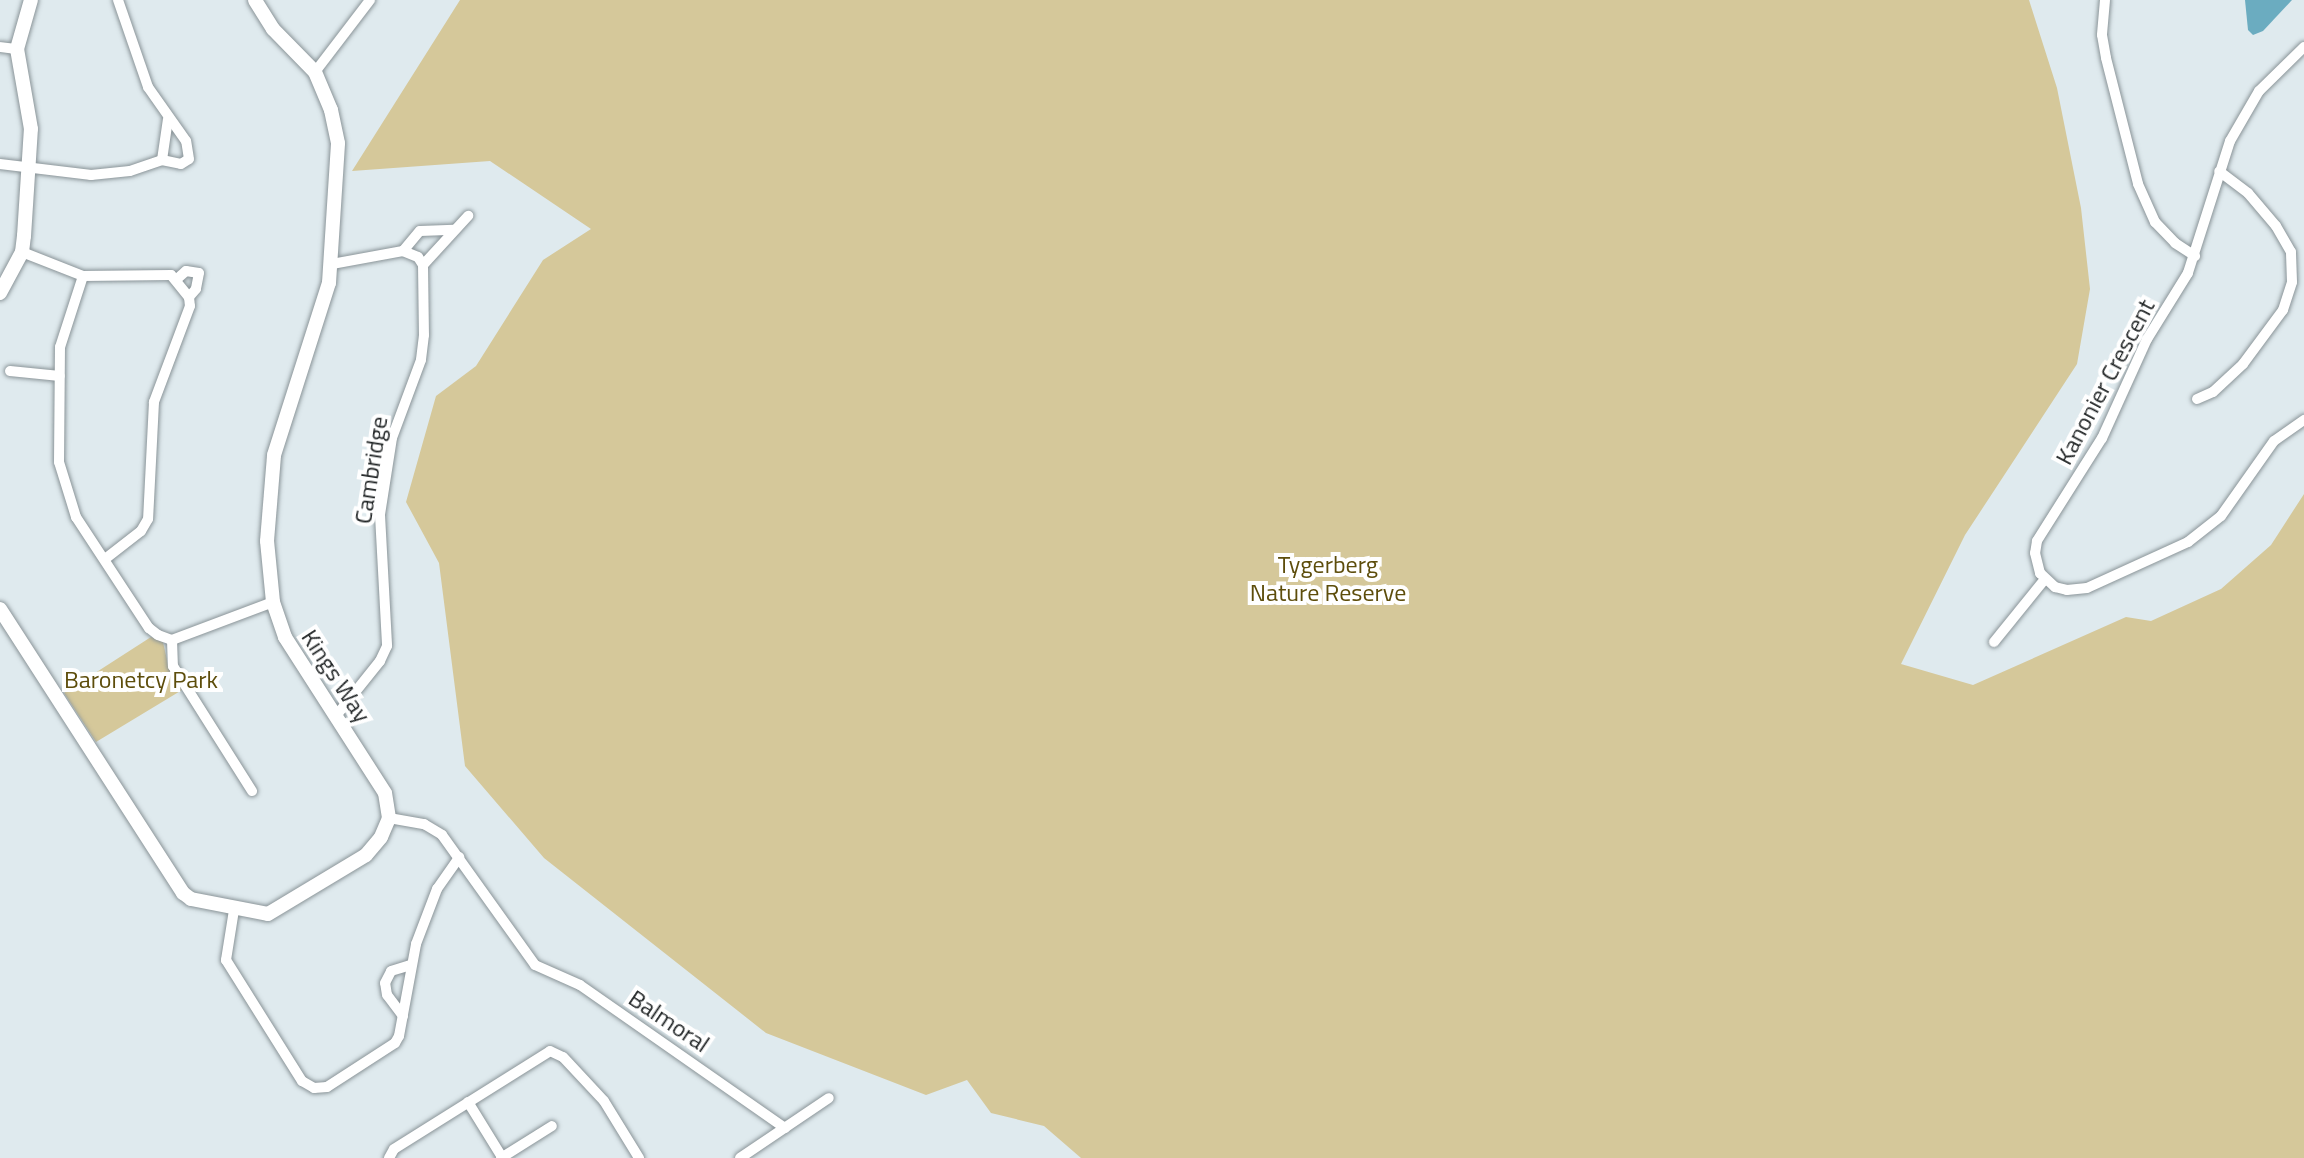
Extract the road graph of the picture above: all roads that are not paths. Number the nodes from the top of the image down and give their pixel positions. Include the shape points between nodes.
1 (31, 0) edge
2 (118, 0) edge
3 (255, 0) edge
4 (370, 0) edge
5 (2105, 0) edge
6 (0, 47) edge
7 (2304, 47) edge
8 (17, 49) junction
9 (315, 72) junction
10 (168, 118) junction
11 (162, 160) junction
12 (0, 164) edge
13 (30, 169) junction
14 (2219, 171) junction
15 (468, 216) dead end
16 (454, 230) junction
17 (403, 251) junction
18 (22, 252) junction
19 (2195, 256) junction
20 (332, 264) junction
21 (423, 265) junction
22 (83, 276) junction
23 (177, 279) junction
24 (0, 293) edge
25 (189, 297) junction
26 (10, 371) dead end
27 (60, 376) junction
28 (2197, 399) dead end
29 (2304, 420) edge
30 (105, 559) junction
31 (2045, 579) junction
32 (273, 602) junction
33 (0, 609) edge
34 (172, 640) junction
35 (1994, 642) dead end
36 (336, 716) junction
37 (252, 791) dead end
38 (389, 818) junction
39 (459, 857) junction
40 (234, 910) junction
41 (411, 965) junction
42 (403, 1016) junction
43 (829, 1098) dead end
44 (468, 1102) junction
45 (552, 1126) dead end
46 (785, 1128) junction
47 (389, 1158) edge
48 (501, 1158) edge
49 (639, 1158) edge
50 (740, 1158) edge

1 - 8 street
2 - 10 street via 148,87
3 - 9 street, Kings Way via 273,29
4 - 9 street
5 - 19 street via 2106,58 2138,184 2155,222
6 - 8 street
7 - 14 street, Kanonier Crescent via 2259,91
8 - 13 street via 31,129
9 - 20 street, Kings Way via 338,143
10 - 11 street
10 - 11 street via 191,154 181,164
11 - 13 street via 109,174
12 - 13 street
13 - 18 street
14 - 19 street, Kanonier Crescent
14 - 28 street via 2248,193 2276,226 2291,252 2292,282 2283,310 2243,364 2213,392
15 - 16 street
16 - 17 street via 420,231
16 - 21 street
17 - 20 street
17 - 21 street
18 - 22 street
18 - 24 street
19 - 31 street, Kanonier Crescent via 2147,339 2102,438 2037,541 2037,564
20 - 32 street, Kings Way via 274,455 267,541
21 - 36 street, Cambridge via 424,349 392,438 380,515 387,646
22 - 23 street via 160,274
22 - 27 street via 61,334
23 - 25 street
23 - 25 street via 186,271 199,273
25 - 30 street via 154,402 148,519 141,531
26 - 27 street
27 - 30 street via 59,462 76,517
29 - 31 street via 2274,441 2221,516 2188,542 2087,588 2067,590
30 - 34 street via 149,628
31 - 35 street
32 - 34 street
32 - 36 street, Kings Way via 285,637
33 - 40 street via 183,893
34 - 37 street via 173,666
36 - 38 street, Kings Way via 385,793
38 - 39 street via 434,828
38 - 40 street via 366,855 307,893 268,914
39 - 41 street via 427,916
39 - 46 street, Balmoral via 535,965 580,985
40 - 42 street via 226,960 307,1085 327,1087 395,1043
41 - 42 street
41 - 42 street via 391,971 385,983
43 - 46 street
44 - 47 street via 394,1149
44 - 48 street
44 - 49 street via 550,1051 563,1057 604,1101
45 - 48 street
46 - 50 street

